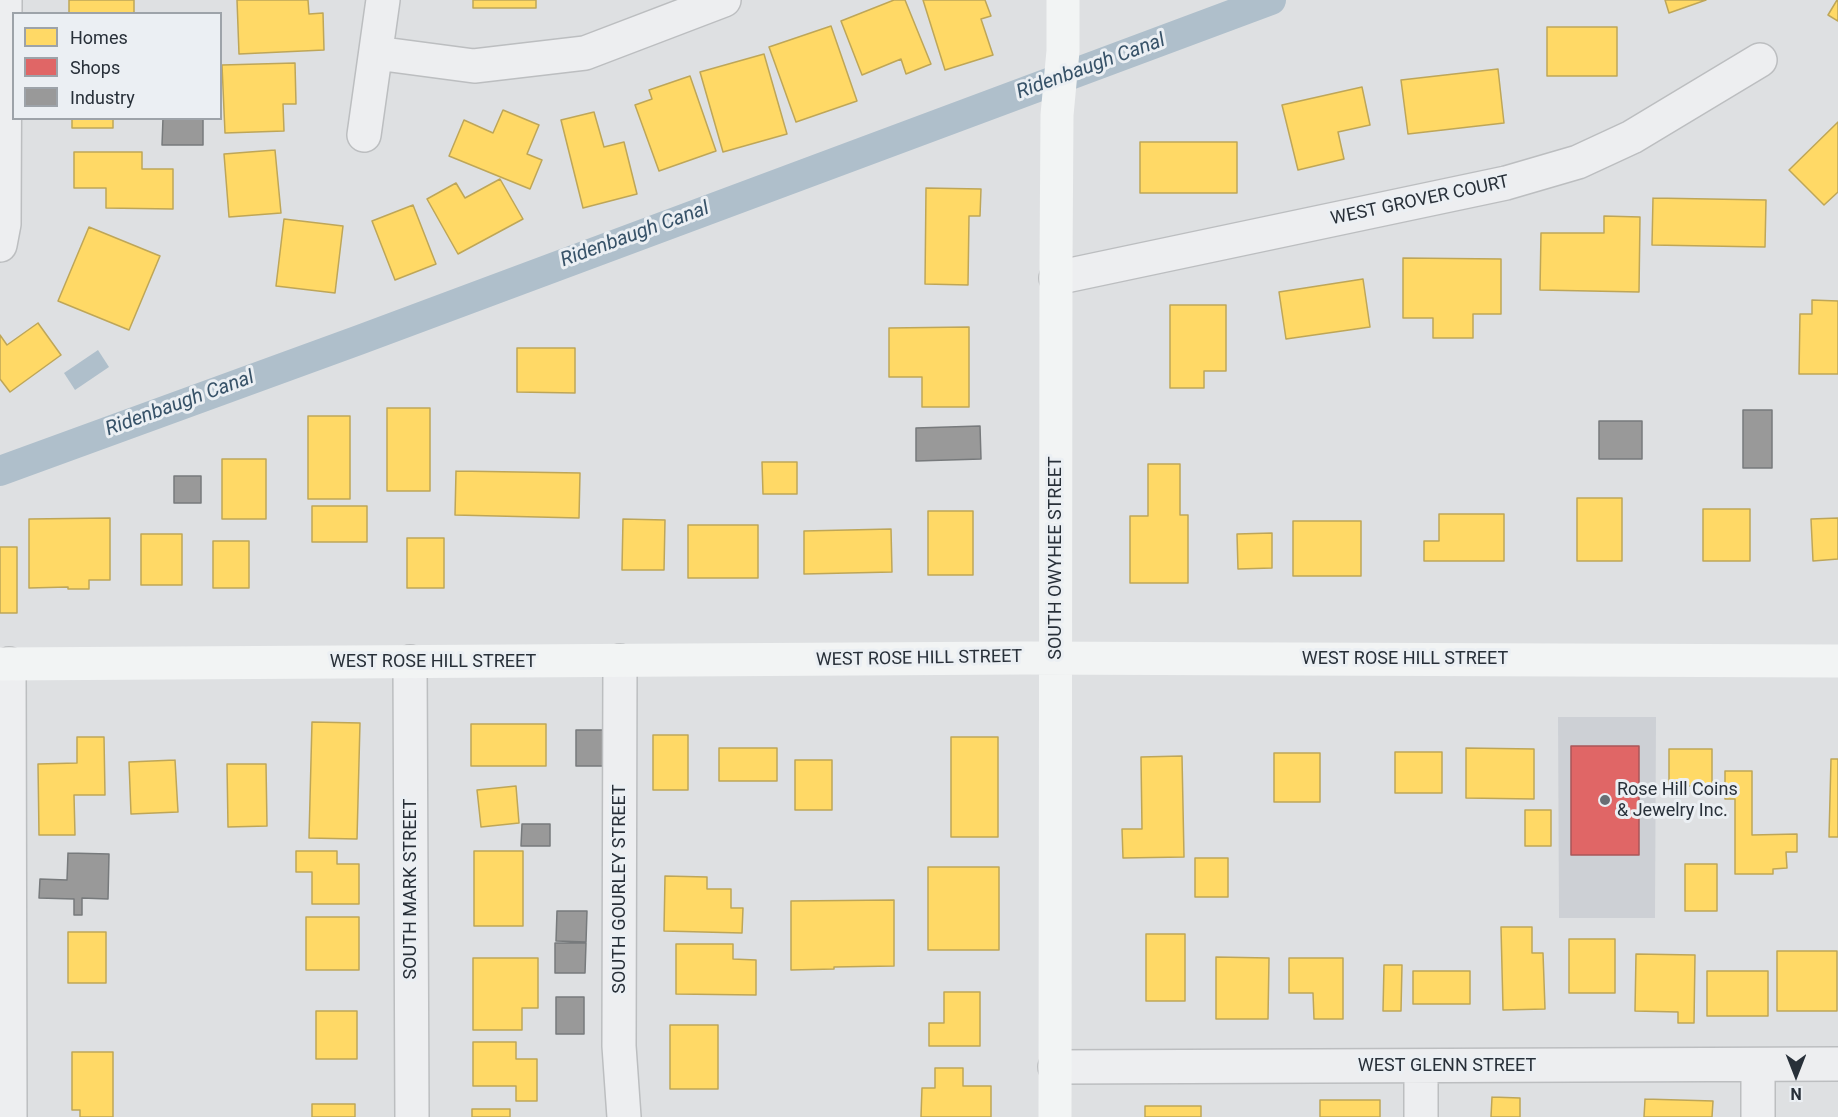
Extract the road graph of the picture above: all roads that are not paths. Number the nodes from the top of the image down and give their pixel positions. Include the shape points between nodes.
1 (383, 0) edge
2 (724, 0) edge
3 (1063, 0) edge
4 (4, 6) edge
5 (376, 53) junction
6 (1760, 60) dead end
7 (364, 135) dead end
8 (0, 245) edge
9 (1056, 278) junction
10 (1056, 658) junction
11 (620, 661) junction
12 (1838, 661) edge
13 (410, 662) junction
14 (4, 664) edge
15 (1838, 1064) edge
16 (1758, 1065) junction
17 (1421, 1066) junction
18 (1055, 1067) junction
19 (10, 1117) edge
20 (412, 1117) edge
21 (624, 1117) edge
22 (1055, 1117) edge
23 (1421, 1117) edge
24 (1758, 1117) edge

1 - 5 street
2 - 5 street via 585,53 474,66
3 - 9 street, SOUTH OWYHEE STREET via 1057,115
4 - 8 street via 4,224
5 - 7 street
6 - 9 street, WEST GROVER COURT via 1632,137 1578,162 1506,183
9 - 10 street, SOUTH OWYHEE STREET
10 - 11 street, WEST ROSE HILL STREET
10 - 12 street, WEST ROSE HILL STREET
10 - 18 street, SOUTH OWYHEE STREET
11 - 13 street, WEST ROSE HILL STREET
11 - 21 street, SOUTH GOURLEY STREET via 619,1046
13 - 14 street, WEST ROSE HILL STREET
13 - 20 street, SOUTH MARK STREET
14 - 19 street
15 - 16 street, WEST GLENN STREET
16 - 17 street, WEST GLENN STREET
16 - 24 street
17 - 18 street, WEST GLENN STREET
17 - 23 street
18 - 22 street, SOUTH OWYHEE STREET

